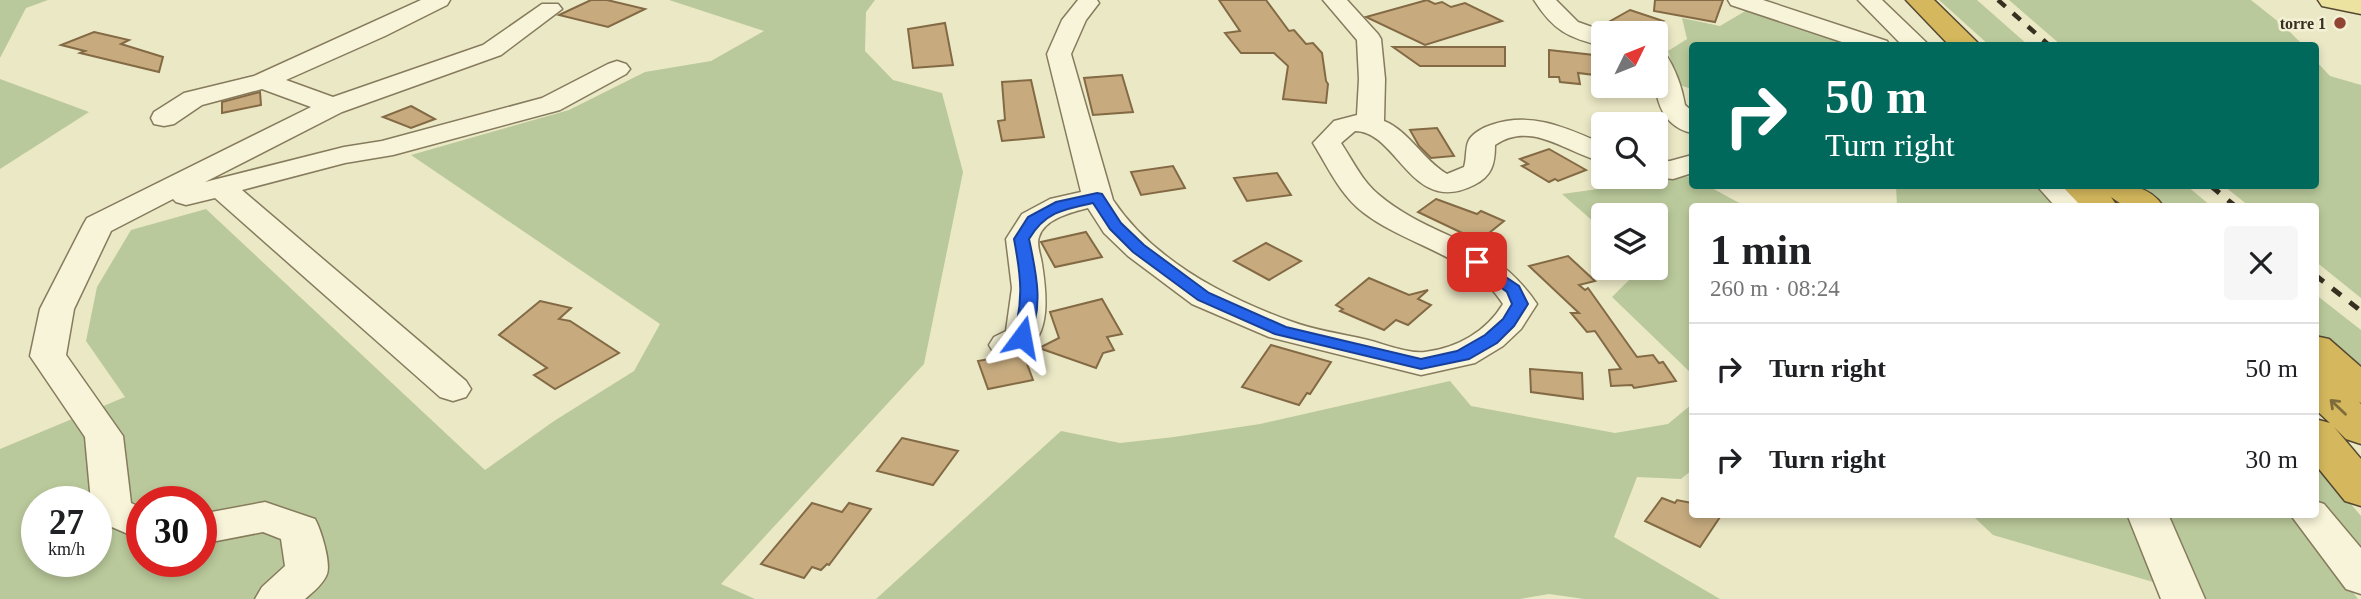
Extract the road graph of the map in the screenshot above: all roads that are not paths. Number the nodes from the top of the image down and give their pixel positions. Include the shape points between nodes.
1 (439, 0) edge
2 (1334, 0) edge
3 (1545, 0) edge
4 (1739, 0) edge
5 (1869, 0) edge
6 (1894, 0) edge
7 (1919, 0) edge
8 (2331, 0) edge
9 (1088, 3) dead end
10 (2361, 6) edge
11 (551, 9) dead end
12 (1591, 35) edge
13 (1868, 42) edge
14 (1913, 42) edge
15 (1938, 42) edge
16 (1963, 42) edge
17 (617, 69) dead end
18 (262, 81) junction
19 (1668, 87) edge
20 (333, 106) junction
21 (164, 118) dead end
22 (1689, 123) edge
23 (1370, 125) junction
24 (1591, 149) edge
25 (1689, 164) edge
26 (1668, 170) edge
27 (220, 187) junction
28 (2055, 189) edge
29 (2082, 189) edge
30 (2113, 189) edge
31 (2121, 189) edge
32 (1097, 197) junction
33 (2067, 203) edge
34 (2097, 203) edge
35 (2129, 203) edge
36 (2142, 203) edge
37 (123, 212) junction
38 (1006, 345) dead end
39 (2319, 352) edge
40 (2319, 388) edge
41 (453, 389) dead end
42 (2361, 389) edge
43 (2361, 429) edge
44 (2319, 430) edge
45 (2319, 438) edge
46 (2361, 471) edge
47 (2361, 490) edge
48 (126, 518) edge
49 (2149, 518) edge
50 (2313, 518) edge
51 (217, 526) edge
52 (2361, 578) edge
53 (277, 599) edge
54 (2183, 599) edge

1 - 18 street
2 - 23 street via 1370,39
3 - 12 street via 1556,18
4 - 13 street
5 - 14 street
6 - 15 highway
7 - 16 highway
8 - 10 main road
9 - 32 street via 1066,34 1059,54
11 - 20 street via 492,50
17 - 27 street via 551,104
18 - 20 street
18 - 21 street via 193,99
19 - 22 street via 1671,108
20 - 37 street
23 - 24 street via 1394,137 1424,173 1448,183 1477,171 1481,142 1516,124 1535,126
23 - 32 street via 1357,122 1339,127 1327,143 1348,182 1409,230 1464,254 1514,289 1520,304 1509,322 1463,355 1421,364 1281,330 1245,316 1203,297 1139,249 1115,226
25 - 26 street
27 - 37 street
27 - 41 street
28 - 33 street
29 - 34 highway
30 - 35 highway
31 - 36 highway
32 - 38 street via 1061,205 1033,220 1022,239 1029,311 1022,337
37 - 48 street via 98,225 57,309 48,356 104,436 112,511
39 - 42 highway
43 -> 40 highway
44 - 46 highway
45 - 47 highway
49 - 54 street
50 - 52 street
51 - 53 street via 265,517 300,530 307,571

